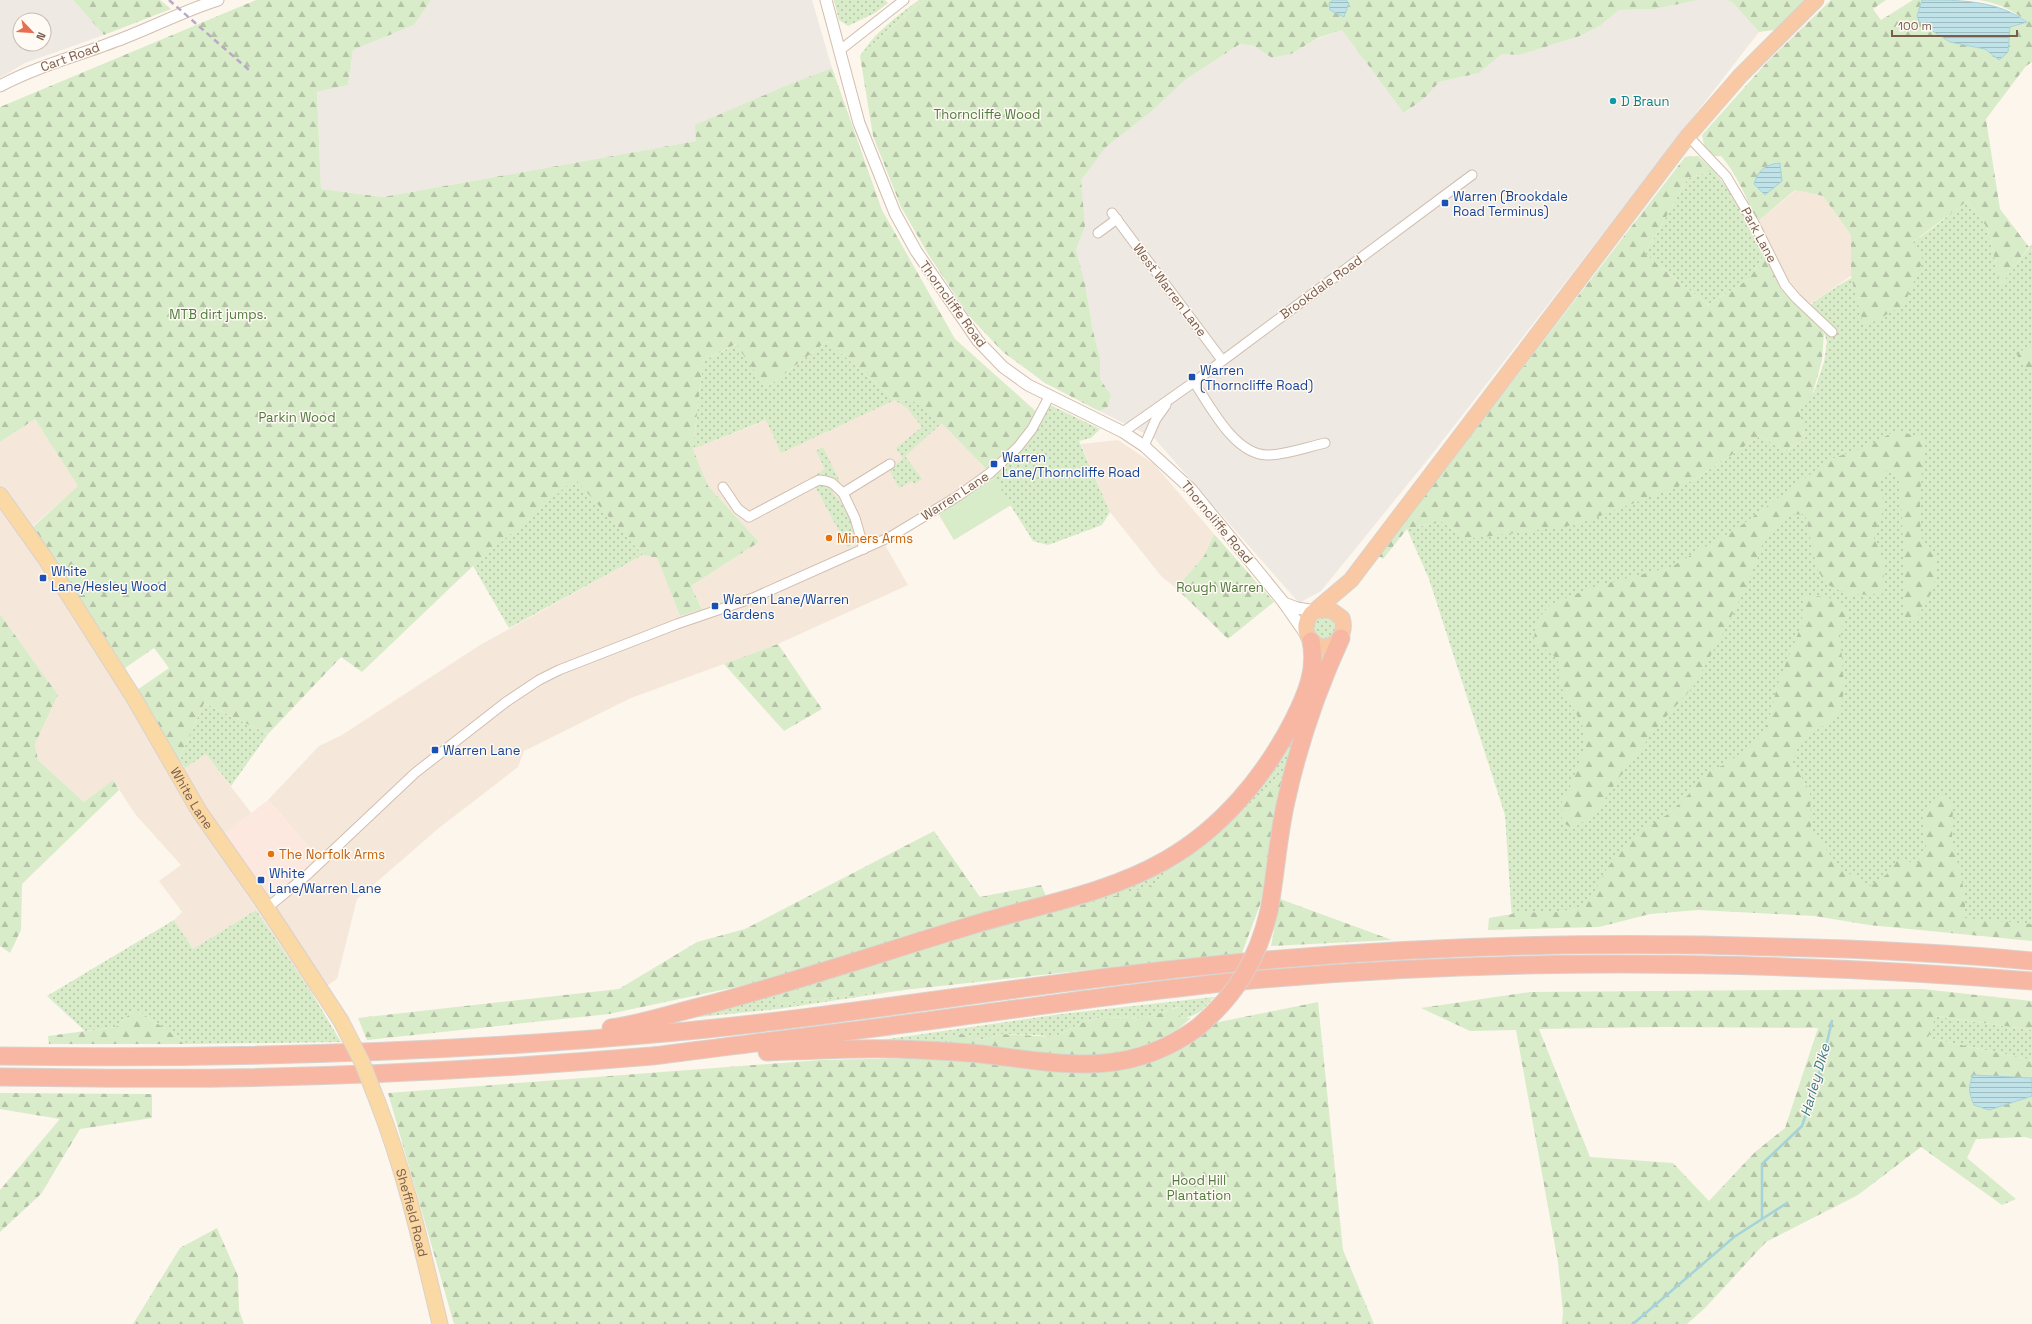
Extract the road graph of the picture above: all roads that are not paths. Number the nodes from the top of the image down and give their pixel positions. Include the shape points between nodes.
1 (218, 0) edge
2 (826, 0) edge
3 (904, 0) edge
4 (1816, 0) edge
5 (839, 51) junction
6 (0, 86) edge
7 (1688, 136) junction
8 (1472, 175) dead end
9 (1098, 233) dead end
10 (1832, 332) dead end
11 (1222, 360) junction
12 (1194, 382) junction
13 (1050, 396) junction
14 (1170, 399) junction
15 (1124, 432) junction
16 (1325, 443) dead end
17 (1144, 446) junction
18 (890, 464) dead end
19 (723, 487) dead end
20 (843, 493) junction
21 (0, 495) edge
22 (864, 550) junction
23 (1351, 580) junction
24 (1284, 603) junction
25 (1317, 610) junction
26 (1342, 618) junction
27 (1309, 638) junction
28 (1341, 638) junction
29 (267, 908) junction
30 (2032, 961) edge
31 (2032, 981) edge
32 (474, 1047) junction
33 (0, 1056) edge
34 (652, 1056) junction
35 (0, 1077) edge
36 (378, 1103) joint
37 (440, 1324) edge

1 - 6 street, Cart Road
2 - 5 street, Thorncliffe Road
3 - 5 street
4 - 7 highway via 1740,76
5 - 13 street, Thorncliffe Road via 859,122 885,191 916,251 978,341 1003,366 1028,385
7 - 10 street, Park Lane via 1726,176 1786,285
7 - 23 highway
8 - 11 street, Brookdale Road
9 - 11 street, West Warren Lane via 1115,216
11 - 12 street, Brookdale Road
12 - 14 street, Brookdale Road
12 - 16 street via 1222,423 1240,445 1248,450 1269,455
13 - 15 street, Thorncliffe Road
13 - 22 street, Warren Lane via 1032,429 1018,447 990,473 951,500
14 - 15 street, Brookdale Road
14 - 17 street, Brookdale Road via 1156,419
15 - 17 street, Thorncliffe Road
17 - 24 street, Thorncliffe Road via 1190,489
18 - 20 street
19 - 20 street via 738,509 749,517 819,480 832,483
20 - 22 street via 855,518
21 - 29 main road, White Lane via 45,558 134,698 199,811
22 - 29 street, Warren Lane via 753,598 677,624 539,680 506,702 415,773 307,875
23 - 25 highway
23 - 26 highway via 1343,600
24 - 25 street via 1297,608
24 - 27 street, Thorncliffe Road
25 - 26 highway via 1332,610
25 - 27 highway via 1307,620
26 - 28 highway via 1344,626
27 - 28 highway via 1316,645 1329,646
27 - 32 highway via 1314,660 1309,686 1268,764 1246,793 1218,822 1164,861 1102,888 749,994 623,1026
28 - 34 highway, bridge via 1302,738 1287,797 1269,911 1261,942 1247,971 1223,1004 1183,1038 1134,1058 1094,1065 871,1048
29 - 36 main road, White Lane, bridge via 341,1021 362,1062
30 - 32 highway via 1868,950 1720,945 1561,945 1393,950 1224,964 1084,980 756,1023 584,1040
31 - 34 highway via 1895,971 1752,965 1605,964 1421,970 1233,982
32 - 33 highway via 261,1056
34 - 35 highway via 559,1064 223,1078
36 - 37 main road, Sheffield Road via 410,1199

